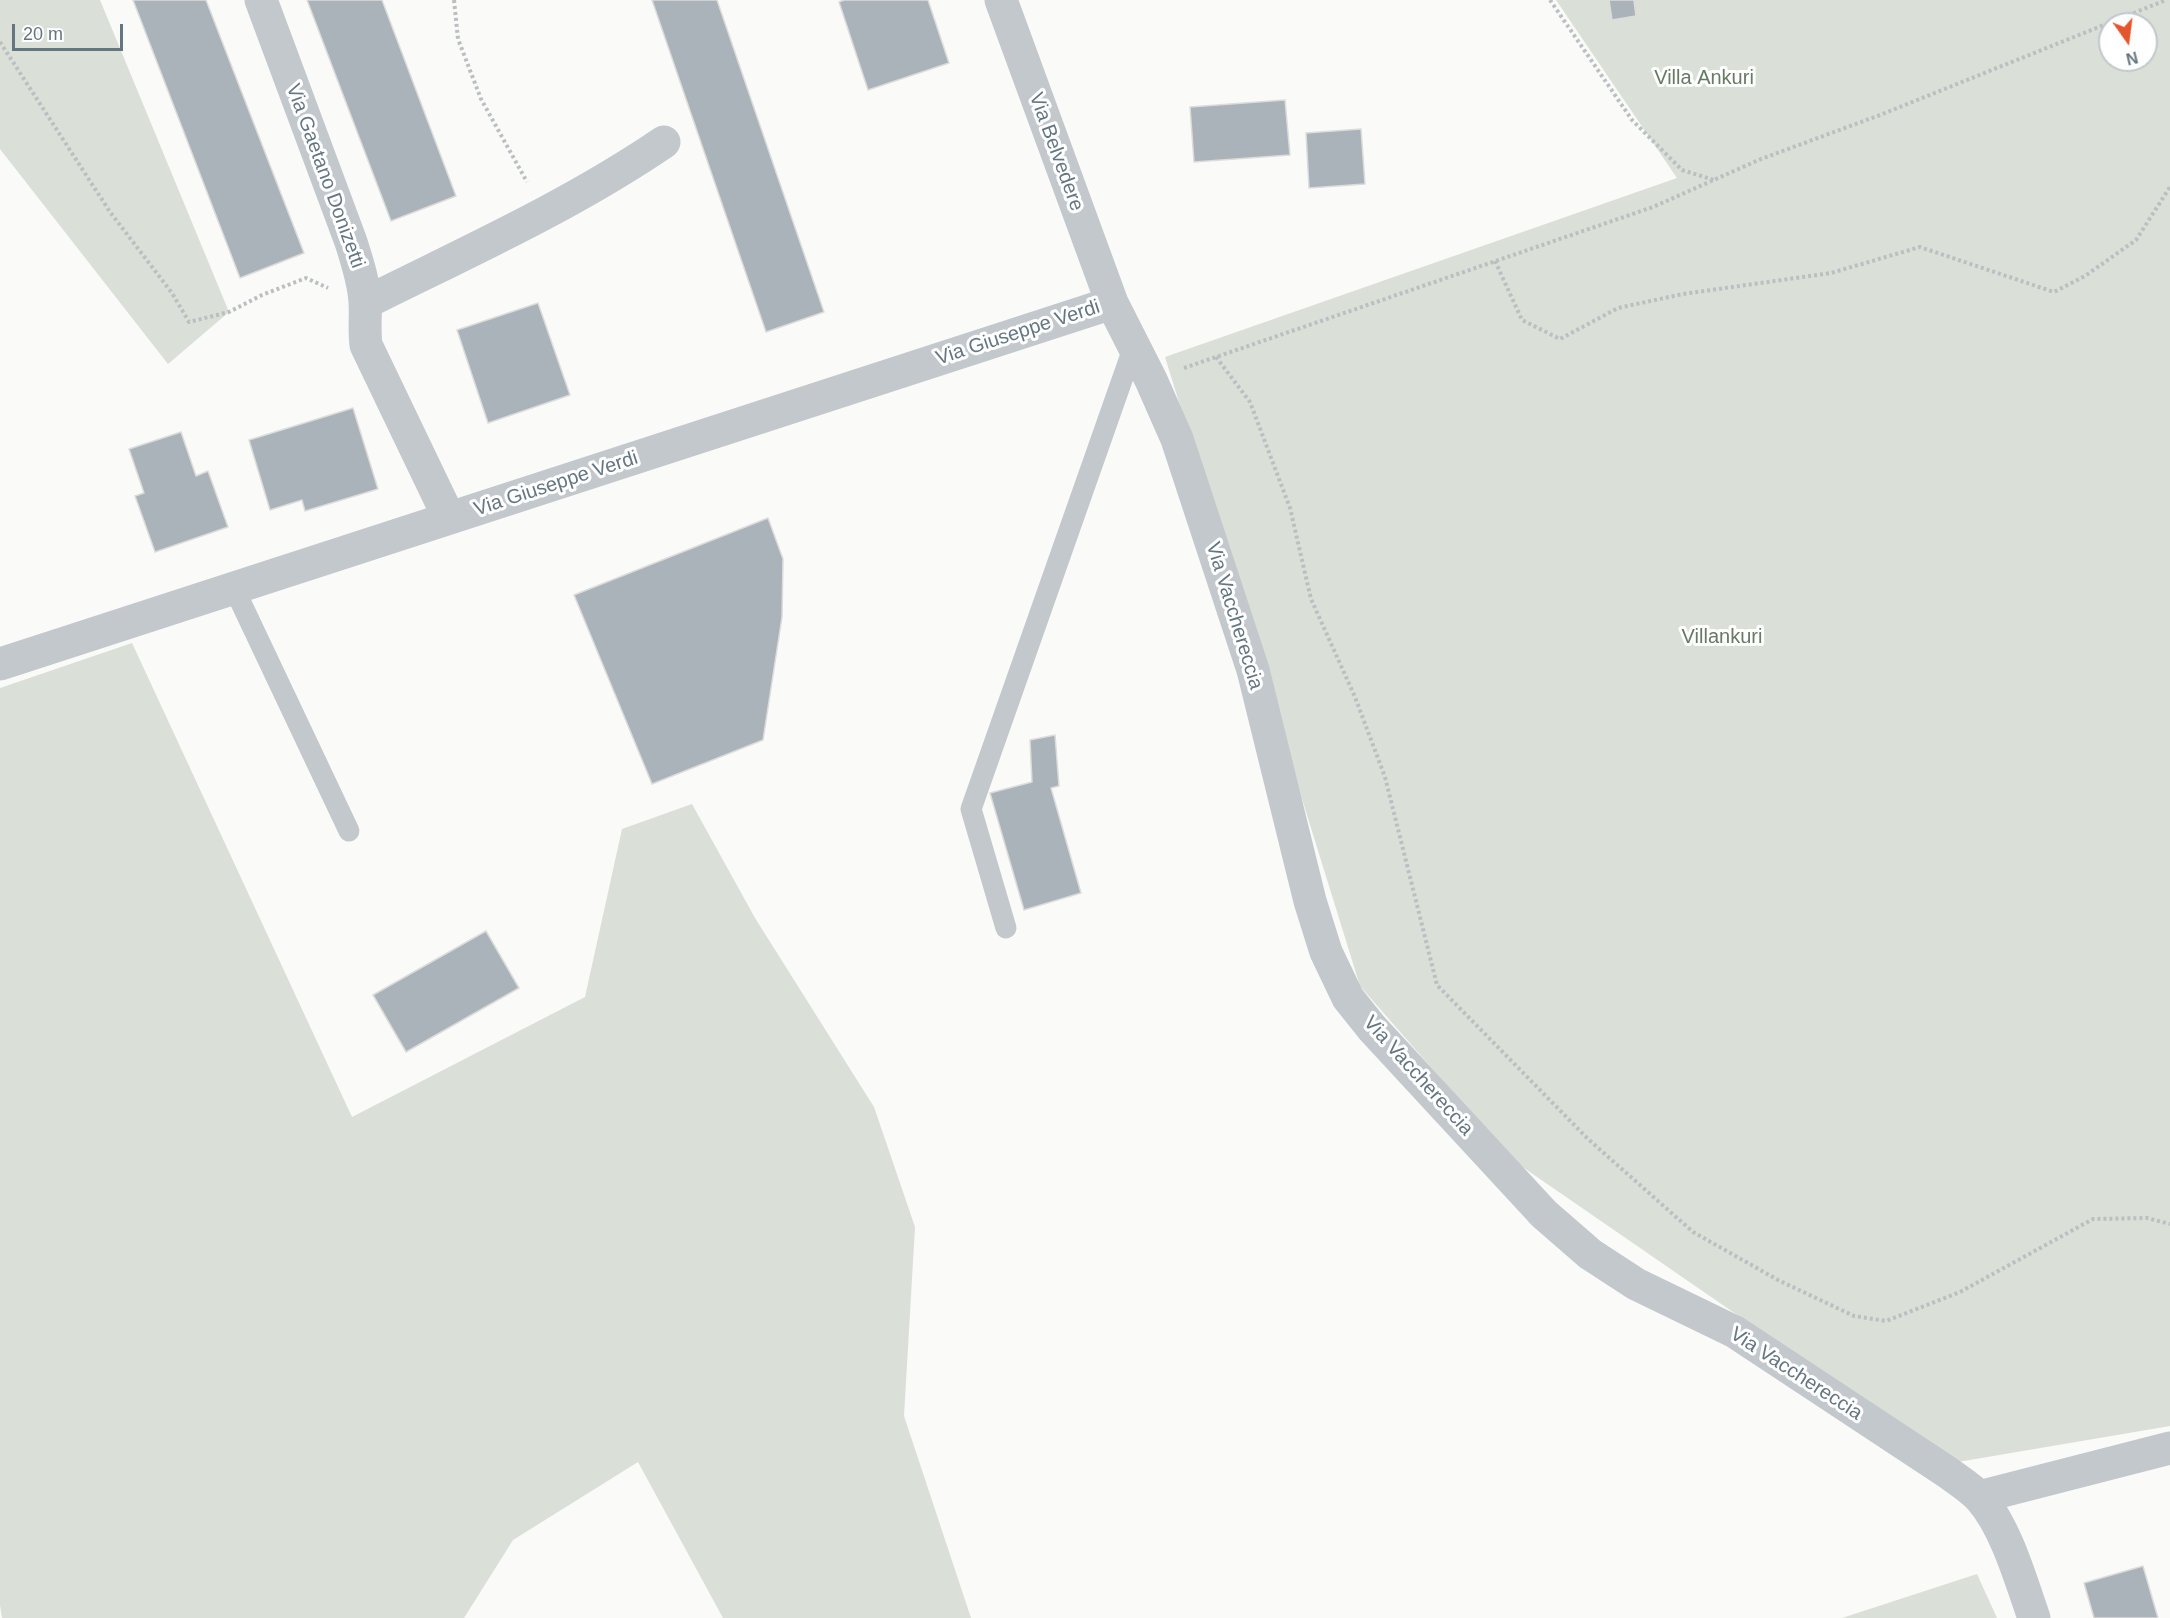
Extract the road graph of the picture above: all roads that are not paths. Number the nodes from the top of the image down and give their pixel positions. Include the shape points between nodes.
1 (261, 0) edge
2 (1001, 0) edge
3 (664, 142) dead end
4 (365, 303) junction
5 (1112, 303) junction
6 (1134, 346) junction
7 (449, 518) junction
8 (234, 588) junction
9 (0, 664) edge
10 (349, 831) dead end
11 (1006, 928) dead end
12 (2170, 1448) edge
13 (1979, 1497) junction
14 (2034, 1618) edge

1 - 4 street, Via Gaetano Donizetti via 351,242
2 - 5 street, Via Belvedere
3 - 4 street via 575,198
4 - 7 street, Via Gaetano Donizetti via 366,345
5 - 6 street, Via Vacchereccia
5 - 7 street, Via Giuseppe Verdi
6 - 11 lane via 971,809
6 - 13 street, Via Vacchereccia via 1177,439 1253,670 1310,901 1326,952 1348,998 1544,1214 1590,1254 1636,1284 1735,1332
7 - 8 street, Via Giuseppe Verdi
8 - 9 street, Via Giuseppe Verdi
8 - 10 lane
12 - 13 street
13 - 14 street, Via Vacchereccia via 2009,1550

